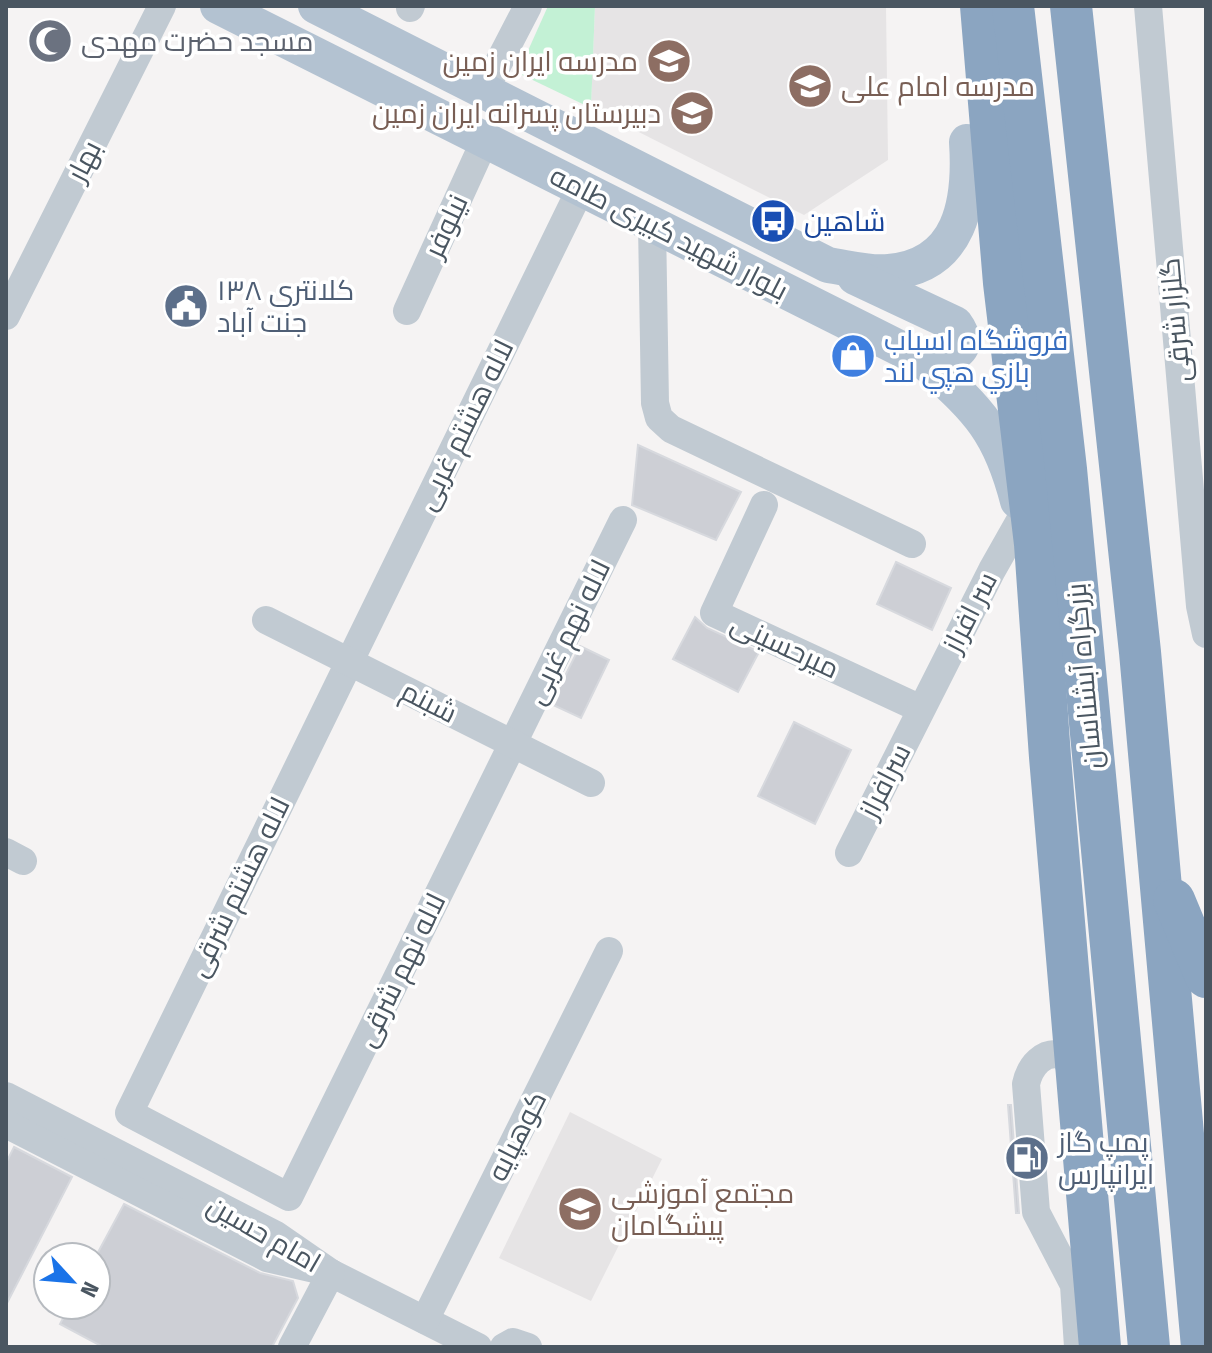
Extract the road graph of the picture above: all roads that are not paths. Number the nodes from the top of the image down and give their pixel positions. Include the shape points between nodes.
1 (162, 6) edge
2 (218, 6) edge
3 (316, 6) edge
4 (528, 6) edge
5 (956, 6) edge
6 (981, 6) edge
7 (1013, 6) edge
8 (1071, 6) edge
9 (1148, 6) edge
10 (484, 91) junction
11 (485, 140) junction
12 (967, 142) joint
13 (581, 188) junction
14 (652, 224) junction
15 (828, 265) junction
16 (407, 311) dead end
17 (6, 316) edge
18 (923, 360) junction
19 (764, 505) dead end
20 (623, 520) dead end
21 (1028, 531) junction
22 (912, 544) dead end
23 (266, 620) dead end
24 (1206, 634) edge
25 (348, 661) junction
26 (921, 709) junction
27 (513, 744) junction
28 (591, 783) dead end
29 (849, 853) dead end
30 (1158, 861) junction
31 (609, 951) dead end
32 (1206, 977) edge
33 (1077, 1076) junction
34 (6, 1096) edge
35 (6, 1124) edge
36 (289, 1197) joint
37 (331, 1273) junction
38 (425, 1320) junction
39 (292, 1347) edge
40 (478, 1347) edge
41 (504, 1347) edge
42 (528, 1347) edge
43 (1078, 1347) edge
44 (1100, 1347) edge
45 (1149, 1347) edge
46 (1202, 1347) edge

1 - 17 street, بهار
2 - 11 main road, بلوار شهید کبیری طامه
3 - 10 main road, بلوار شهید کبیری طامه
4 - 10 street
5 - 12 highway
6 - 21 highway
7 - 45 highway, بزرگراه آبشناسان via 1066,469
8 - 30 highway, بزرگراه آبشناسان
9 - 24 street, گلزار شرقی
10 - 15 main road, بلوار شهید کبیری طامه
11 - 13 main road, بلوار شهید کبیری طامه
11 - 16 street, نیلوفر
12 - 15 main road, بلوار شهید کبیری طامه via 964,208 956,229 931,259 888,272
13 - 14 main road, بلوار شهید کبیری طامه
13 - 25 street, لاله هشتم غربی
14 - 18 main road, بلوار شهید کبیری طامه
14 - 22 street via 659,418 671,429
15 - 18 main road via 955,324 962,340 956,354
18 - 21 main road, بلوار شهید کبیری طامه via 994,433
19 - 26 street, میرحسینی via 714,613
20 - 27 street, لاله نهم غربی
21 - 26 street, سر افراز via 992,570
21 - 33 highway
23 - 25 street, شبنم
25 - 27 street, شبنم
25 - 36 street, لاله هشتم شرقی via 129,1113
26 - 29 street, سرافراز
27 - 28 street, شبنم
27 - 36 street, لاله نهم شرقی
30 - 32 highway
30 - 46 highway, بزرگراه آبشناسان
31 - 38 street, کوهپایه
33 - 43 street via 1063,1055 1054,1053 1038,1061 1026,1084 1036,1212 1074,1285
33 - 44 highway
34 - 37 street, امام حسین via 276,1235
35 - 37 street, امام حسین via 267,1258
37 - 38 street
37 - 39 street
38 - 40 street
41 - 42 street via 513,1342

